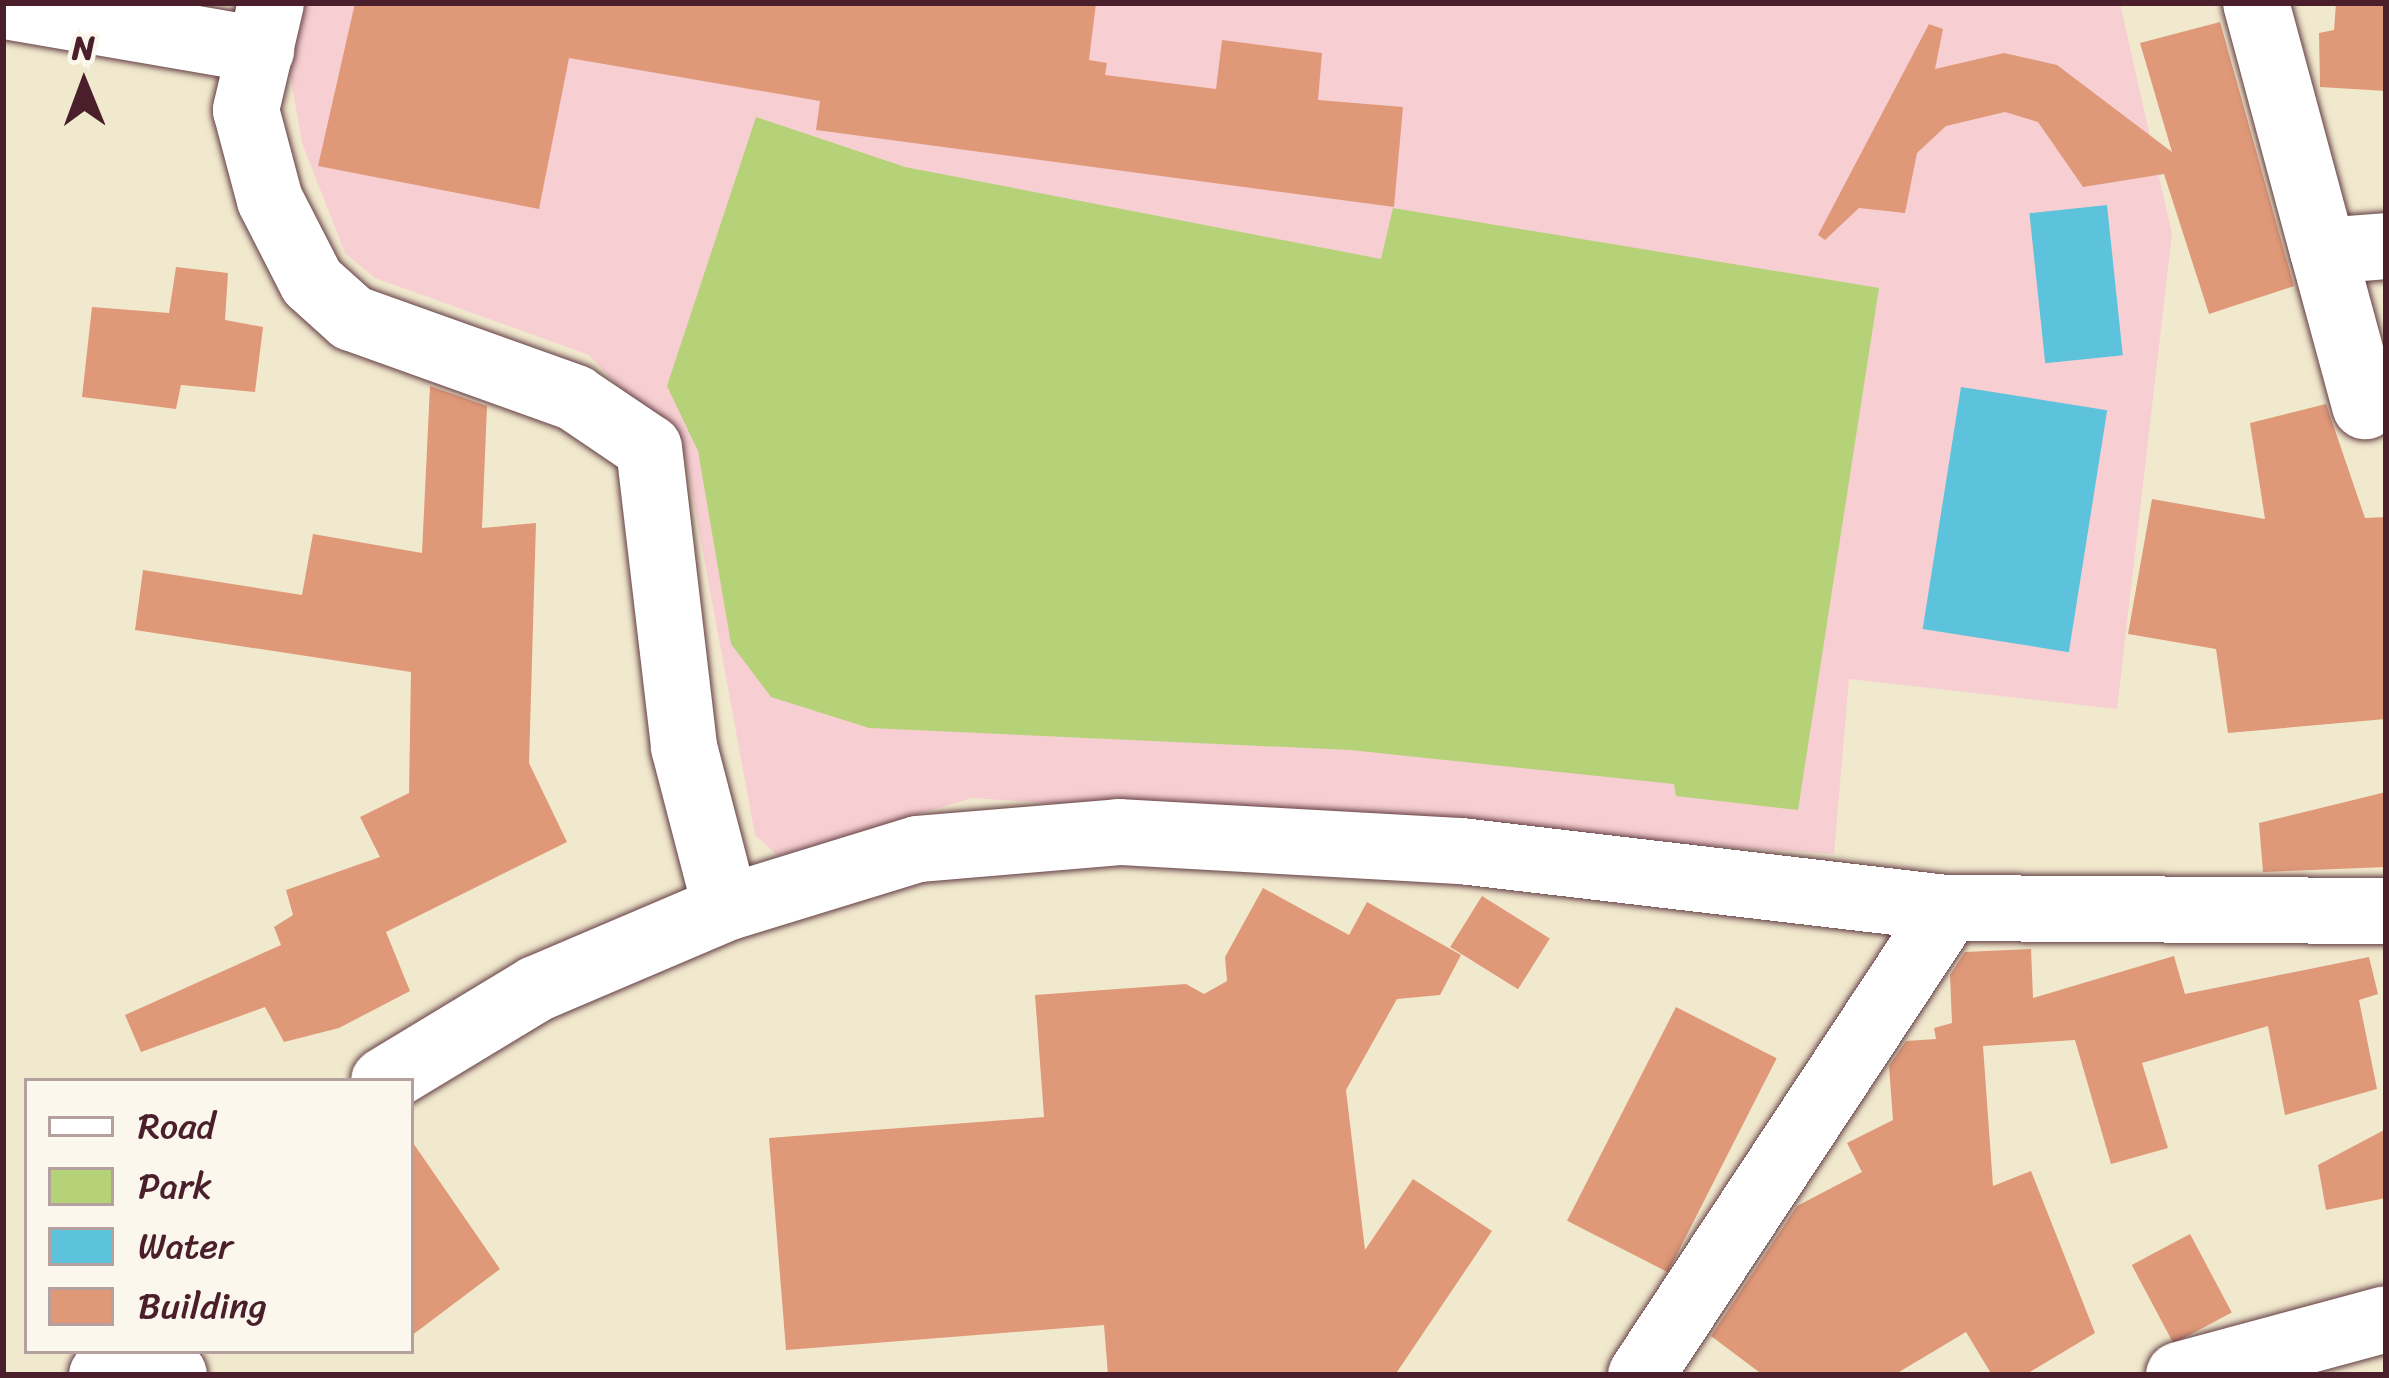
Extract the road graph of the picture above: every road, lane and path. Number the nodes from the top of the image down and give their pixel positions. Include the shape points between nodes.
1 (2256, 3) edge
2 (11, 8) dead end
3 (266, 26) edge
4 (2355, 248) edge
5 (2365, 406) dead end
6 (726, 908) junction
7 (1949, 908) junction
8 (2386, 911) edge
9 (389, 1078) edge
10 (2386, 1319) edge
11 (1641, 1375) edge
12 (2179, 1375) edge

1 - 4 street
2 - 3 street
3 - 6 street via 246,110 270,200 312,282 352,318 575,398 649,448 684,747
4 - 5 street
6 - 7 street via 918,849 1119,832 1461,851
6 - 9 street via 536,989
7 - 8 street
7 - 11 street
10 - 12 street

